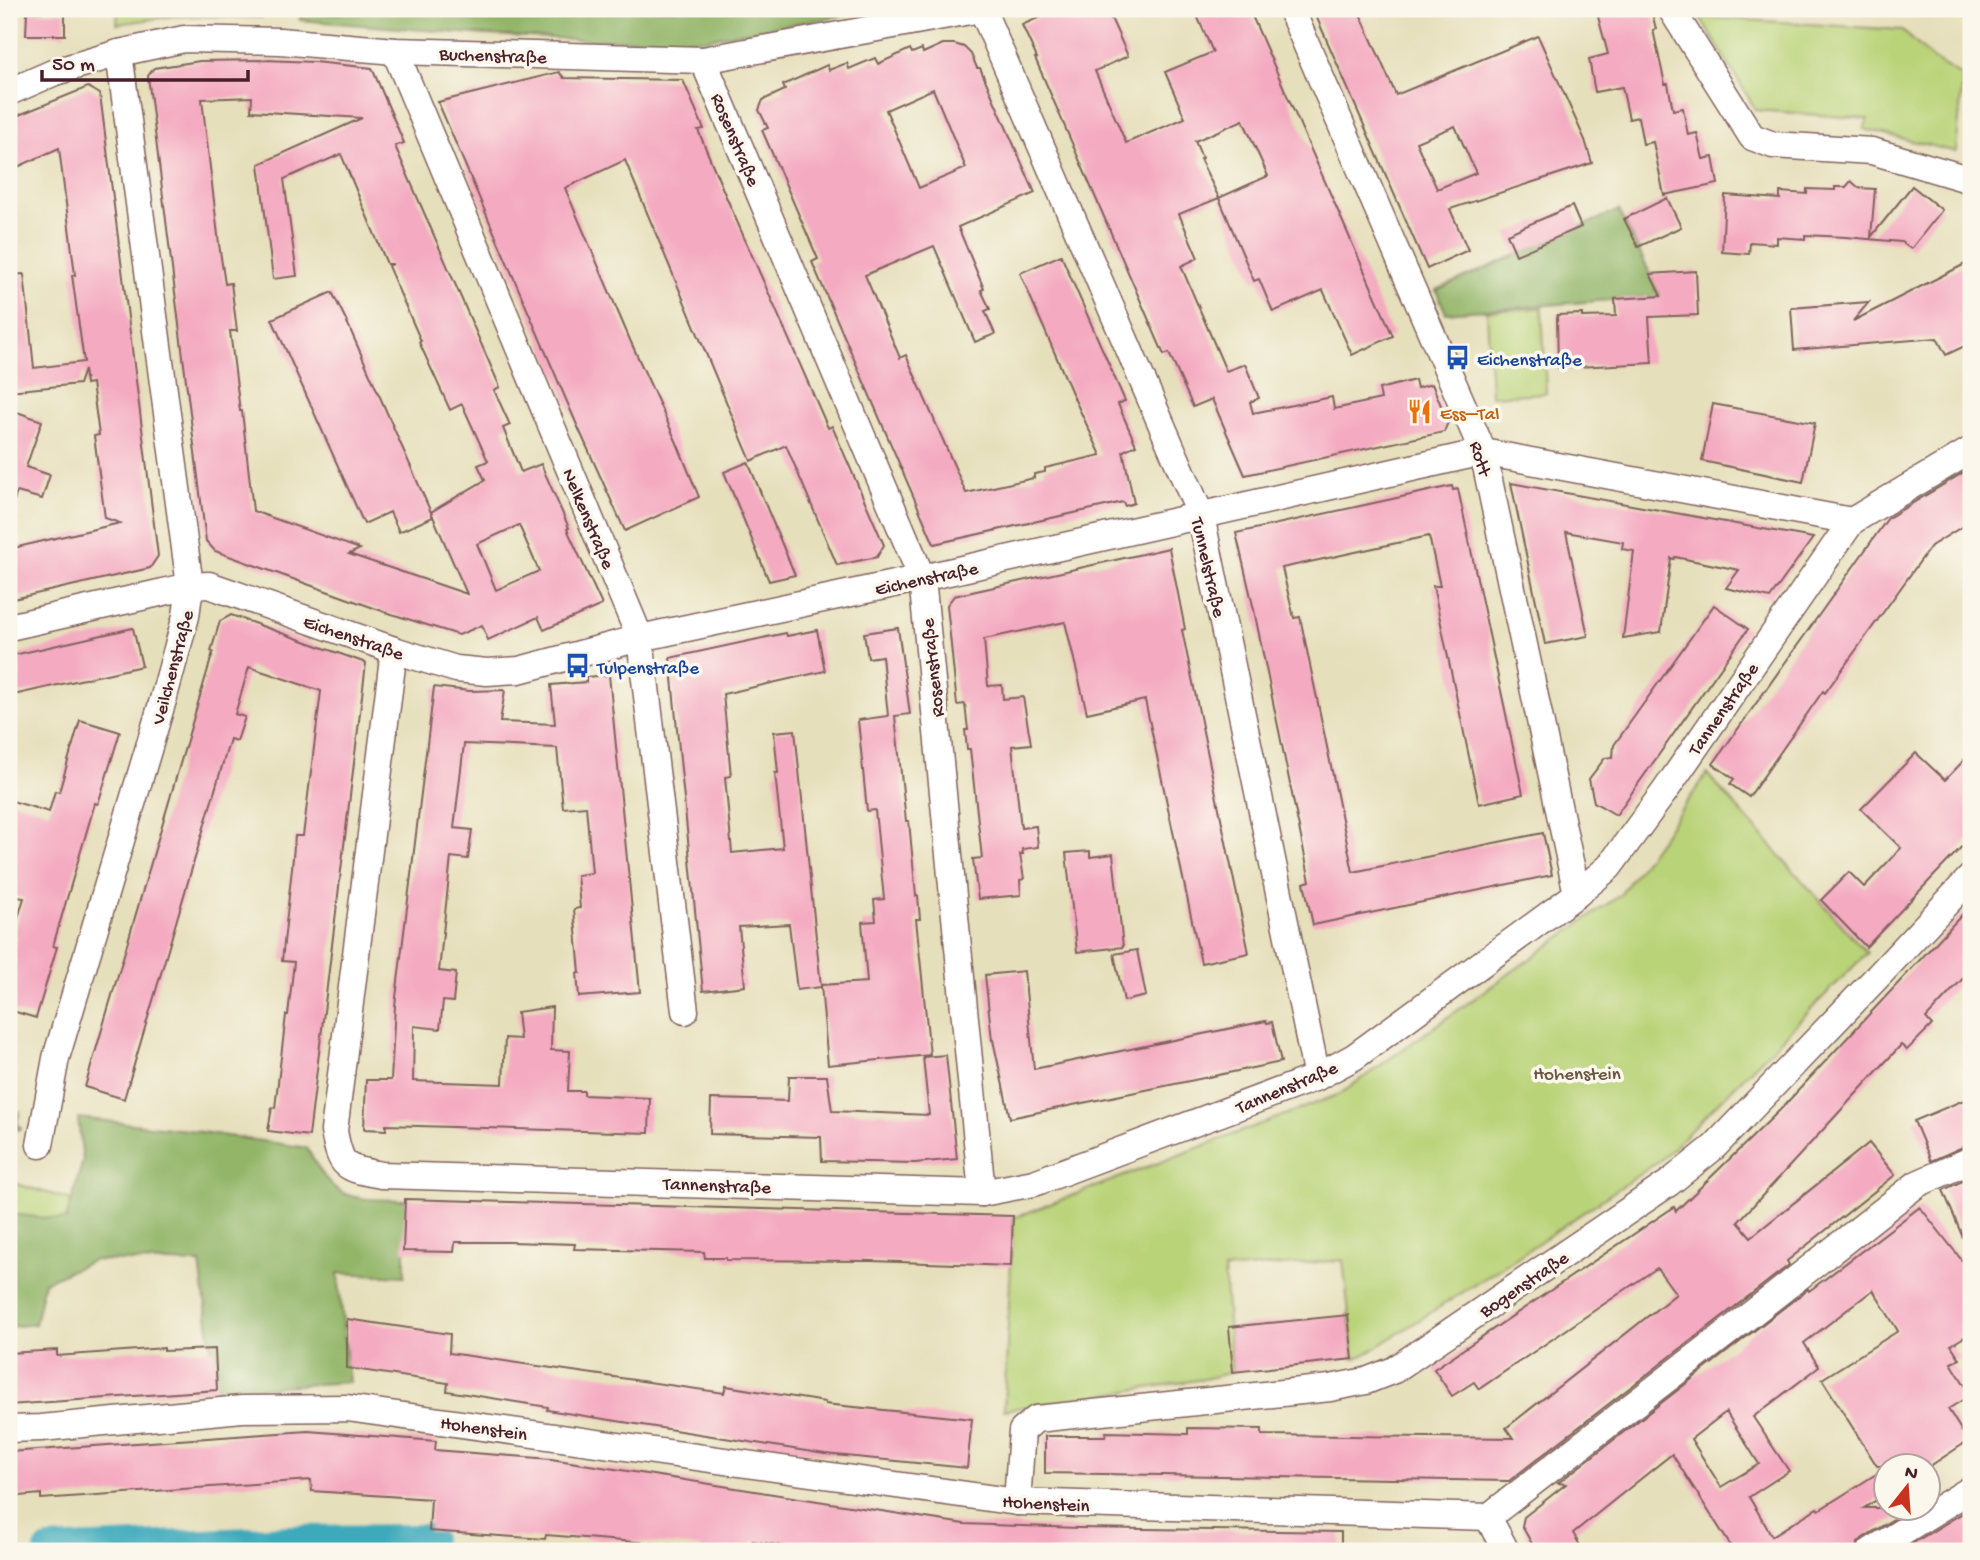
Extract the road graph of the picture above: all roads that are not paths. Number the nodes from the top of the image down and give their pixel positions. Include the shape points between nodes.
1 (982, 9) edge
2 (1291, 9) edge
3 (1671, 9) edge
4 (395, 51) junction
5 (119, 53) junction
6 (703, 60) junction
7 (9, 92) edge
8 (1971, 180) edge
9 (1971, 450) edge
10 (1483, 452) junction
11 (1200, 516) junction
12 (1852, 521) junction
13 (922, 578) junction
14 (190, 586) junction
15 (9, 627) edge
16 (640, 638) junction
17 (394, 650) junction
18 (1971, 877) edge
19 (1577, 894) junction
20 (685, 1011) dead end
21 (1317, 1077) junction
22 (40, 1145) dead end
23 (1971, 1160) edge
24 (982, 1193) junction
25 (9, 1429) edge
26 (1971, 1489) edge
27 (1017, 1502) junction
28 (1488, 1517) junction
29 (1506, 1551) edge
30 (1871, 1551) edge

1 - 6 street, Buchenstraße
1 - 11 street, Tunnelstraße
2 - 10 street, Rott
3 - 8 street via 1752,137 1773,145 1872,151
4 - 5 street, Buchenstraße via 184,39
4 - 6 street, Buchenstraße
4 - 16 street, Nelkenstraße
5 - 7 street, Buchenstraße
5 - 14 street, Veilchenstraße
6 - 13 street, Rosenstraße
9 - 12 street, Tannenstraße
10 - 11 street, Eichenstraße
10 - 12 street, Eichenstraße
10 - 19 street, Rott
11 - 13 street, Eichenstraße
11 - 21 street, Tunnelstraße
12 - 19 street, Tannenstraße via 1609,867
13 - 16 street, Eichenstraße
13 - 24 street, Rosenstraße
14 - 15 street, Eichenstraße
14 - 17 street, Eichenstraße via 209,584
14 - 22 street, Veilchenstraße via 163,700 56,1058
16 - 17 street, Eichenstraße via 519,670 487,672 456,669
16 - 20 street, Nelkenstraße
17 - 24 street, Tannenstraße via 334,1131 339,1157 351,1169 381,1175
18 - 27 street, Bogenstraße via 1714,1146 1669,1183 1394,1370 1330,1388 1036,1419 1022,1430
19 - 21 street, Tannenstraße via 1354,1057
21 - 24 street, Tannenstraße via 1034,1183
23 - 28 street via 1917,1184
25 - 27 street, Hohenstein via 242,1409 347,1408
26 - 30 street
27 - 28 street, Hohenstein
28 - 29 street

